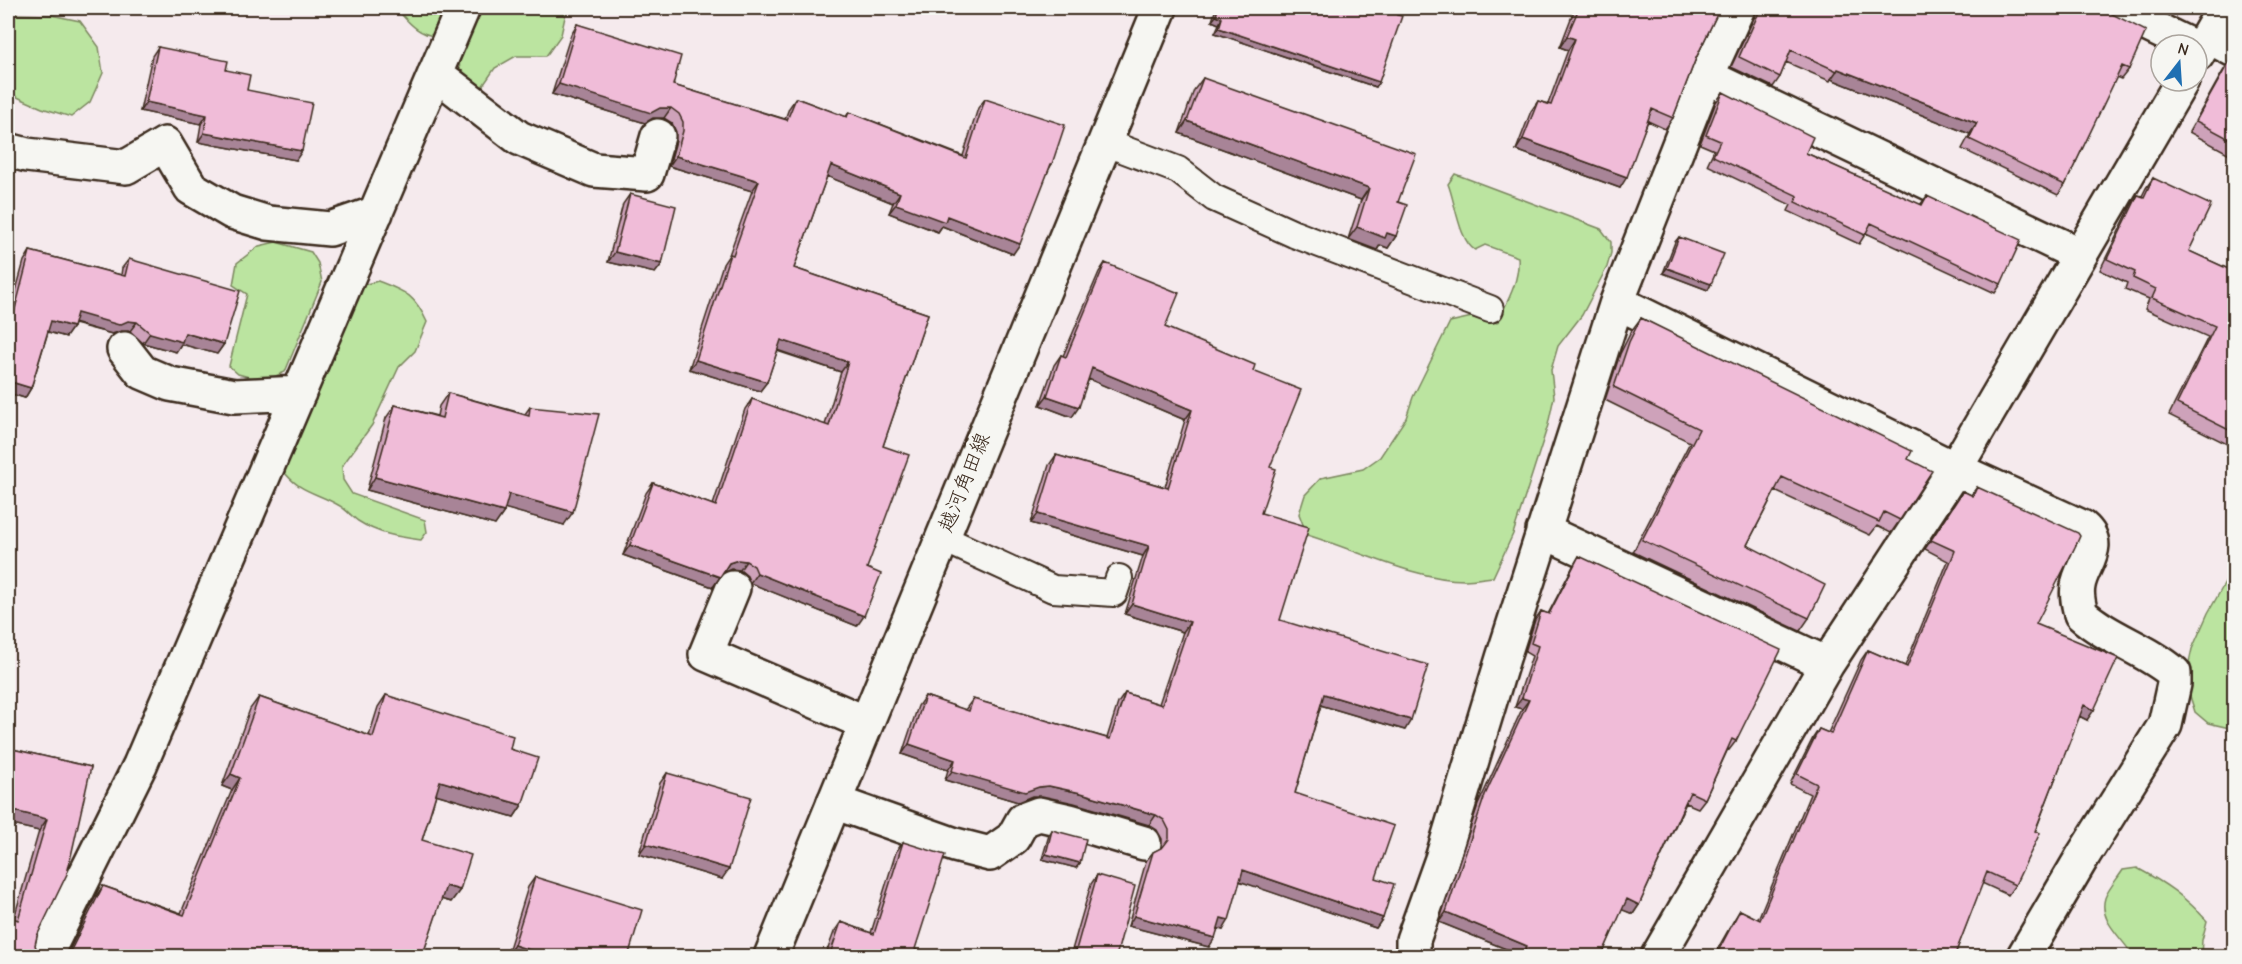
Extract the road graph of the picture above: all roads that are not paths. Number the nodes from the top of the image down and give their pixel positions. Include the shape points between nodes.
1 (463, 8) edge
2 (1160, 8) edge
3 (1737, 8) edge
4 (2113, 8) edge
5 (2224, 8) edge
6 (2171, 33) edge
7 (2209, 37) edge
8 (435, 73) junction
9 (1706, 76) junction
10 (2175, 93) edge
11 (658, 136) dead end
12 (1104, 142) junction
13 (8, 150) edge
14 (376, 213) junction
15 (2080, 255) junction
16 (1617, 302) junction
17 (1490, 309) dead end
18 (124, 349) dead end
19 (299, 393) junction
20 (1955, 469) junction
21 (1543, 531) junction
22 (942, 537) junction
23 (1119, 578) dead end
24 (733, 588) dead end
25 (1827, 664) junction
26 (866, 723) junction
27 (834, 802) junction
28 (1144, 843) dead end
29 (45, 957) edge
30 (771, 957) edge
31 (1413, 957) edge
32 (1658, 957) edge
33 (2024, 957) edge

1 - 8 street
2 - 12 street, 越河角田線
3 - 9 street
4 - 6 street
5 - 7 street
8 - 11 street via 519,138 594,170 647,174
8 - 14 street
9 - 15 street
9 - 16 street
10 - 15 street
12 - 17 lane via 1178,170 1214,198 1294,234
12 - 22 street, 越河角田線
13 - 14 street via 126,167 165,144 191,188 232,212 268,223 330,229
14 - 19 street
15 - 20 street
16 - 20 street
16 - 21 street
18 - 19 street via 142,372 170,384 234,396
19 - 29 street via 140,765
20 - 25 street
20 - 33 street via 2089,533 2093,547 2078,586 2081,614 2174,673 2165,725
21 - 25 street
21 - 31 street via 1442,859 1413,940
22 - 23 lane via 1053,589 1114,593
22 - 26 street, 越河角田線
24 - 26 street via 706,654
25 - 32 street
26 - 27 street, 越河角田線
27 - 28 street via 990,854 1013,838 1023,820 1040,814
27 - 30 street, 越河角田線

